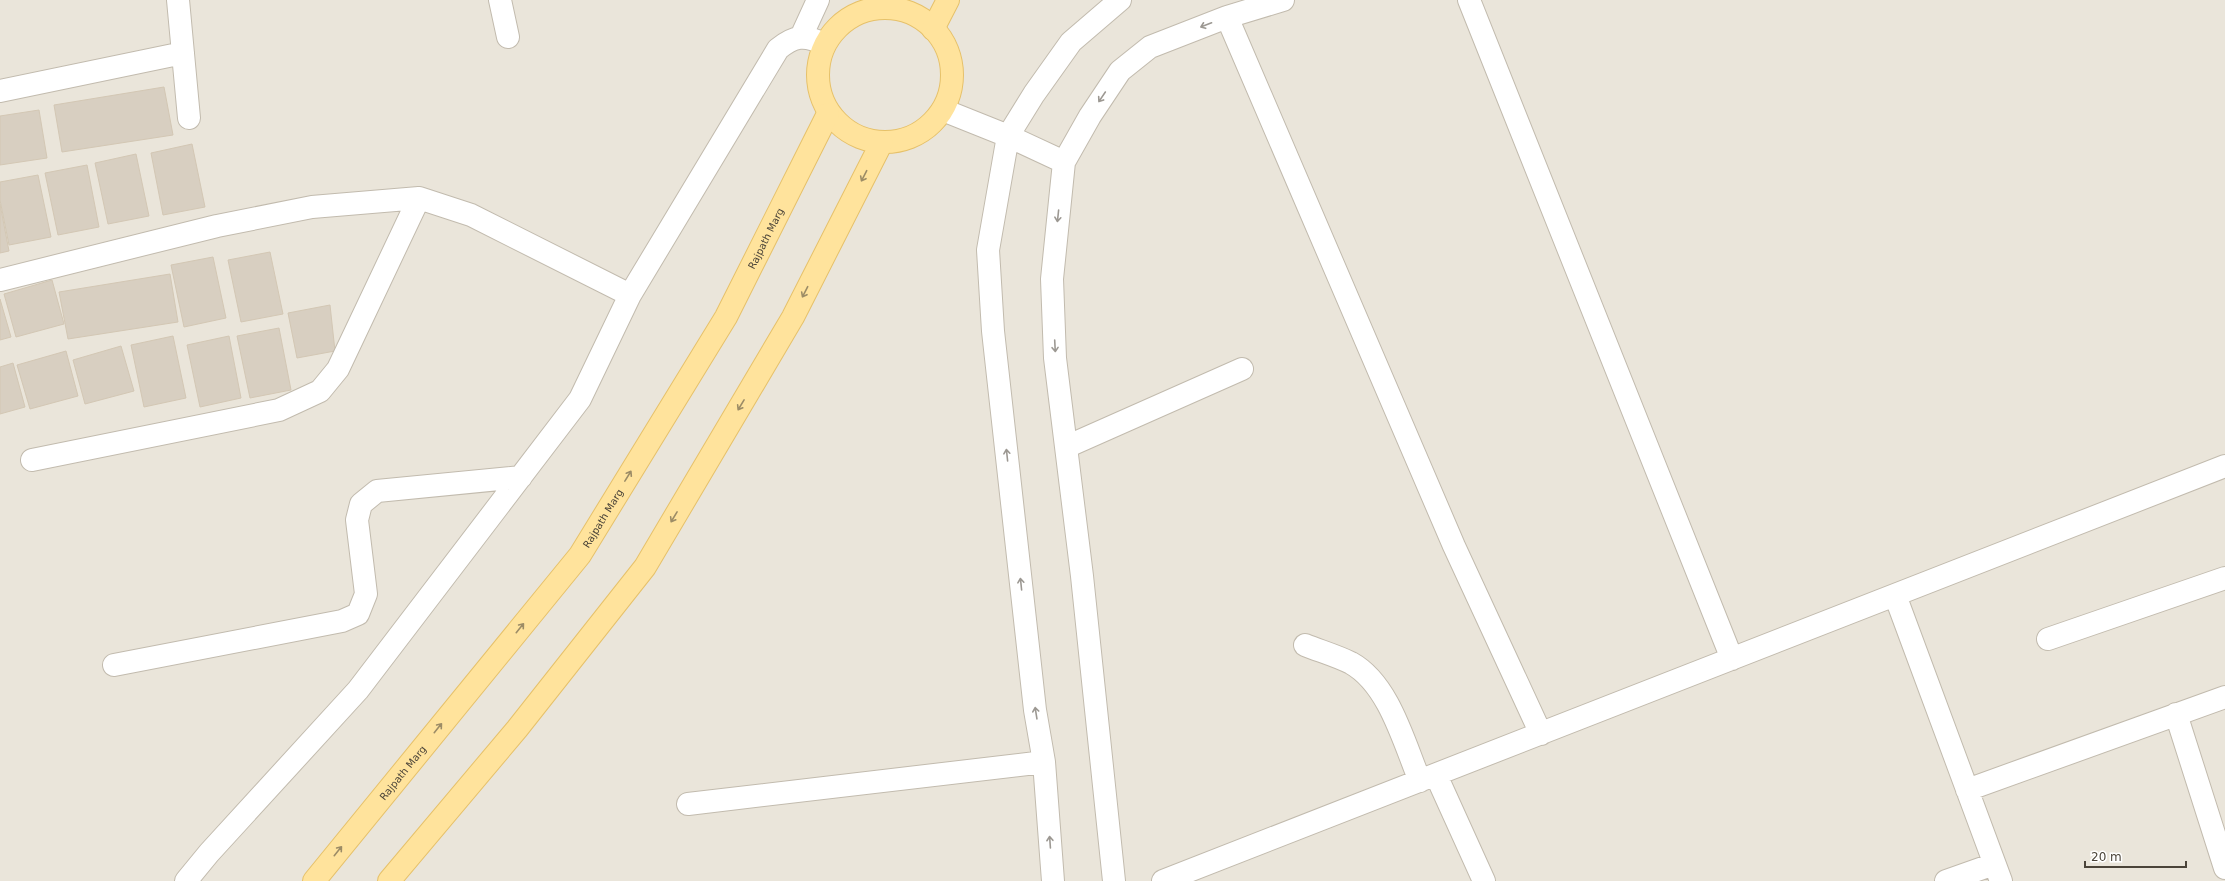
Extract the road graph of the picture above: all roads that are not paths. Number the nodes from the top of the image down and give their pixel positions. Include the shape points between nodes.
1 (178, 0) edge
2 (500, 0) edge
3 (818, 0) edge
4 (948, 0) edge
5 (1120, 0) edge
6 (1283, 0) edge
7 (1469, 0) edge
8 (889, 3) edge
9 (1227, 17) junction
10 (932, 29) junction
11 (508, 38) dead end
12 (801, 38) junction
13 (824, 44) junction
14 (183, 53) junction
15 (0, 91) edge
16 (943, 110) junction
17 (828, 114) junction
18 (189, 118) dead end
19 (1008, 136) junction
20 (882, 142) junction
21 (1064, 162) junction
22 (420, 198) junction
23 (0, 280) edge
24 (630, 295) junction
25 (1242, 369) dead end
26 (1066, 447) junction
27 (32, 460) dead end
28 (2225, 466) edge
29 (521, 477) junction
30 (2225, 578) edge
31 (1895, 595) junction
32 (2048, 639) dead end
33 (1305, 645) dead end
34 (1732, 659) junction
35 (114, 665) dead end
36 (2225, 696) edge
37 (2176, 714) junction
38 (1541, 734) junction
39 (1044, 762) junction
40 (1428, 778) junction
41 (1967, 790) junction
42 (688, 804) dead end
43 (2225, 868) edge
44 (1998, 873) edge
45 (186, 881) edge
46 (314, 881) edge
47 (389, 881) edge
48 (1053, 881) edge
49 (1114, 881) edge
50 (1163, 881) edge
51 (1484, 881) edge
52 (1946, 881) edge

1 - 14 street
2 - 11 street
3 - 12 street
4 - 10 main road
5 - 19 street via 1071,42
6 - 9 street
7 - 34 street
8 - 10 main road via 920,17
8 - 13 main road via 850,16
9 -> 21 street via 1150,47 1120,71
9 - 38 street via 1451,539
10 - 16 main road via 944,40 953,76
12 - 13 street
12 - 24 street via 790,39 778,49
13 - 17 main road via 816,80
14 - 15 street
14 - 18 street
16 - 19 street
16 - 20 main road via 920,133 889,143
17 - 20 main road via 855,136
46 -> 17 main road, Rajpath Marg via 580,555 726,317
19 - 21 street
39 -> 19 street via 1035,710 993,331 988,250
20 -> 47 main road via 793,317 645,567 517,729
21 -> 26 street via 1052,279 1055,358
22 - 23 street via 312,206 217,226
22 - 24 street via 471,215
22 - 27 street via 338,369 320,391 279,410
24 - 29 street via 580,399
25 - 26 street
26 - 49 street
28 - 31 street
29 - 35 street via 377,491 361,504 357,520 366,594 358,614 342,621
29 - 45 street via 358,690
30 - 32 street
31 - 34 street
31 - 41 street
33 - 40 street via 1352,663 1370,677 1386,698
34 - 38 street
36 - 37 street
37 - 41 street
37 - 43 street
38 - 40 street
39 - 42 street
48 -> 39 street
40 - 50 street
40 - 51 street
41 - 44 street
44 - 52 street

